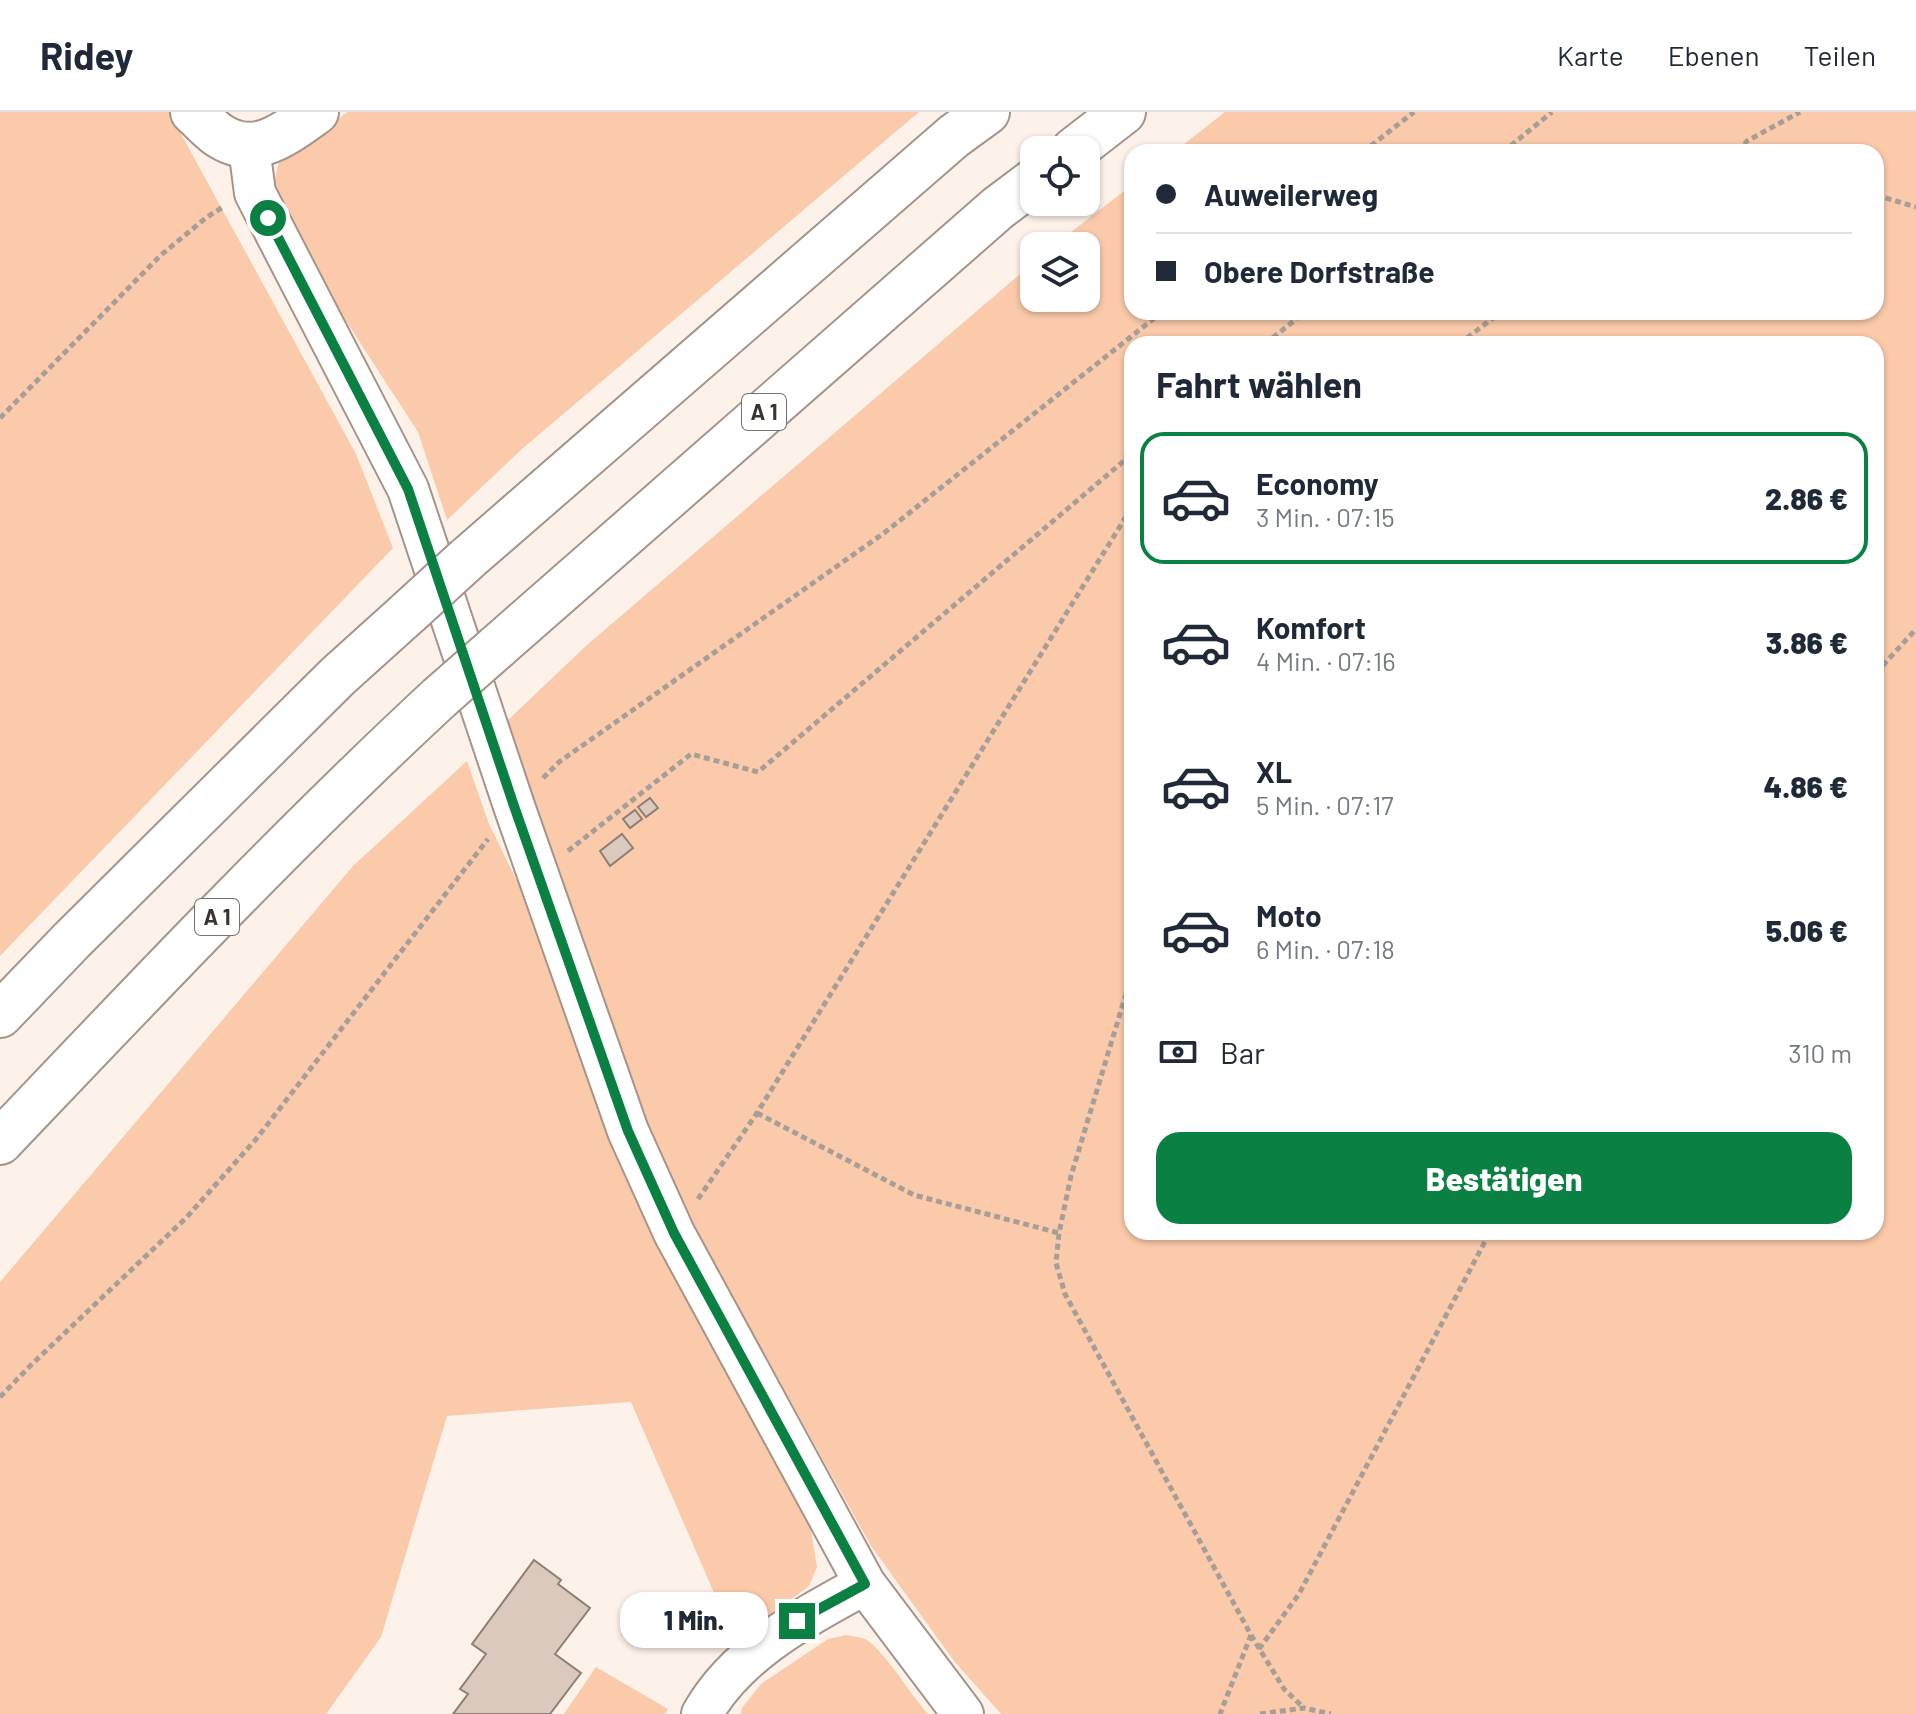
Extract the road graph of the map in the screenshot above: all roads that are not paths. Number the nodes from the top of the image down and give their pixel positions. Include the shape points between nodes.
1 (193, 112) edge
2 (316, 112) edge
3 (987, 112) edge
4 (1123, 112) edge
5 (1092, 136) edge
6 (249, 147) junction
7 (1020, 192) edge
8 (0, 1015) edge
9 (0, 1142) edge
10 (865, 1584) junction
11 (702, 1714) edge
12 (963, 1714) edge

1 - 6 main road via 219,135
2 - 6 main road via 281,137
3 - 8 main road, bridge via 338,676
4 - 5 main road
6 - 10 street via 255,193 408,489 628,1131 674,1233
7 - 9 main road, A 1, bridge via 369,762
10 - 11 street via 797,1621 729,1675
10 - 12 street

